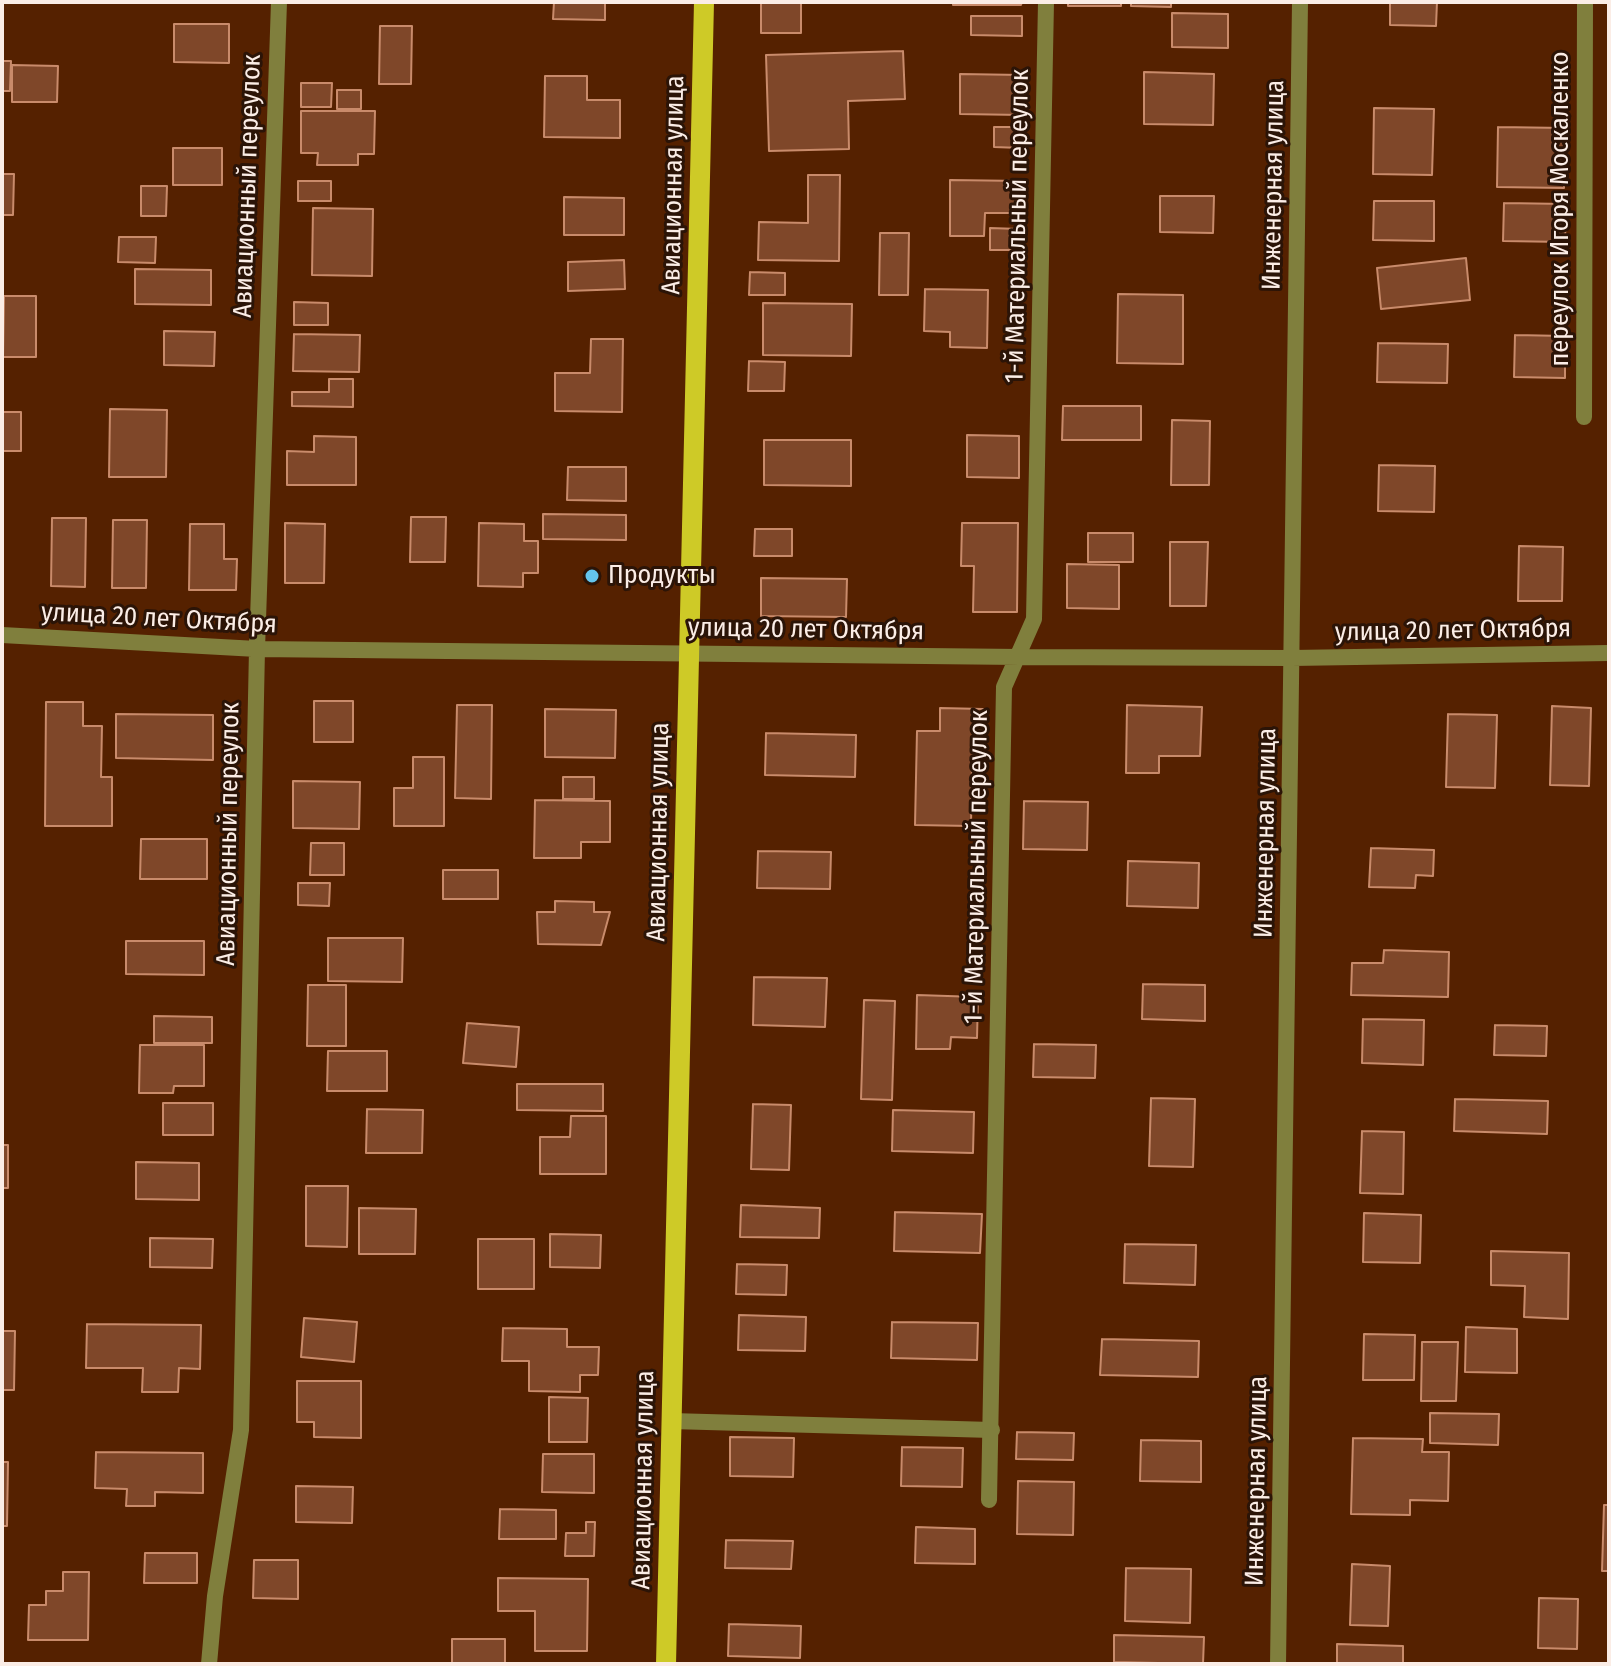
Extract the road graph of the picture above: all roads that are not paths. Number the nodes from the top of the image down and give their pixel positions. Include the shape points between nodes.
1 (279, 2) edge
2 (704, 2) edge
3 (1046, 2) edge
4 (1300, 2) edge
5 (1585, 2) edge
6 (1584, 417) dead end
7 (2, 635) edge
8 (257, 649) junction
9 (690, 652) junction
10 (1609, 653) edge
11 (1020, 657) junction
12 (1292, 658) junction
13 (671, 1421) junction
14 (992, 1430) junction
15 (989, 1500) dead end
16 (209, 1664) edge
17 (666, 1664) edge
18 (1278, 1664) edge

1 - 8 street, Авиационный переулок
2 - 9 main road, Авиационная улица
3 - 11 street, 1-й Материальный переулок via 1034,619
4 - 12 street, Инженерная улица
5 - 6 street, переулок Игоря Москаленко
7 - 8 street, улица 20 лет Октября
8 - 9 street, улица 20 лет Октября
8 - 16 street, Авиационный переулок via 241,1430
9 - 11 street, улица 20 лет Октября
9 - 13 main road, Авиационная улица
10 - 12 street, улица 20 лет Октября
11 - 12 street, улица 20 лет Октября
11 - 14 street, 1-й Материальный переулок via 1004,687
12 - 18 street, Инженерная улица
13 - 14 street
13 - 17 main road, Авиационная улица
14 - 15 street, 1-й Материальный переулок

